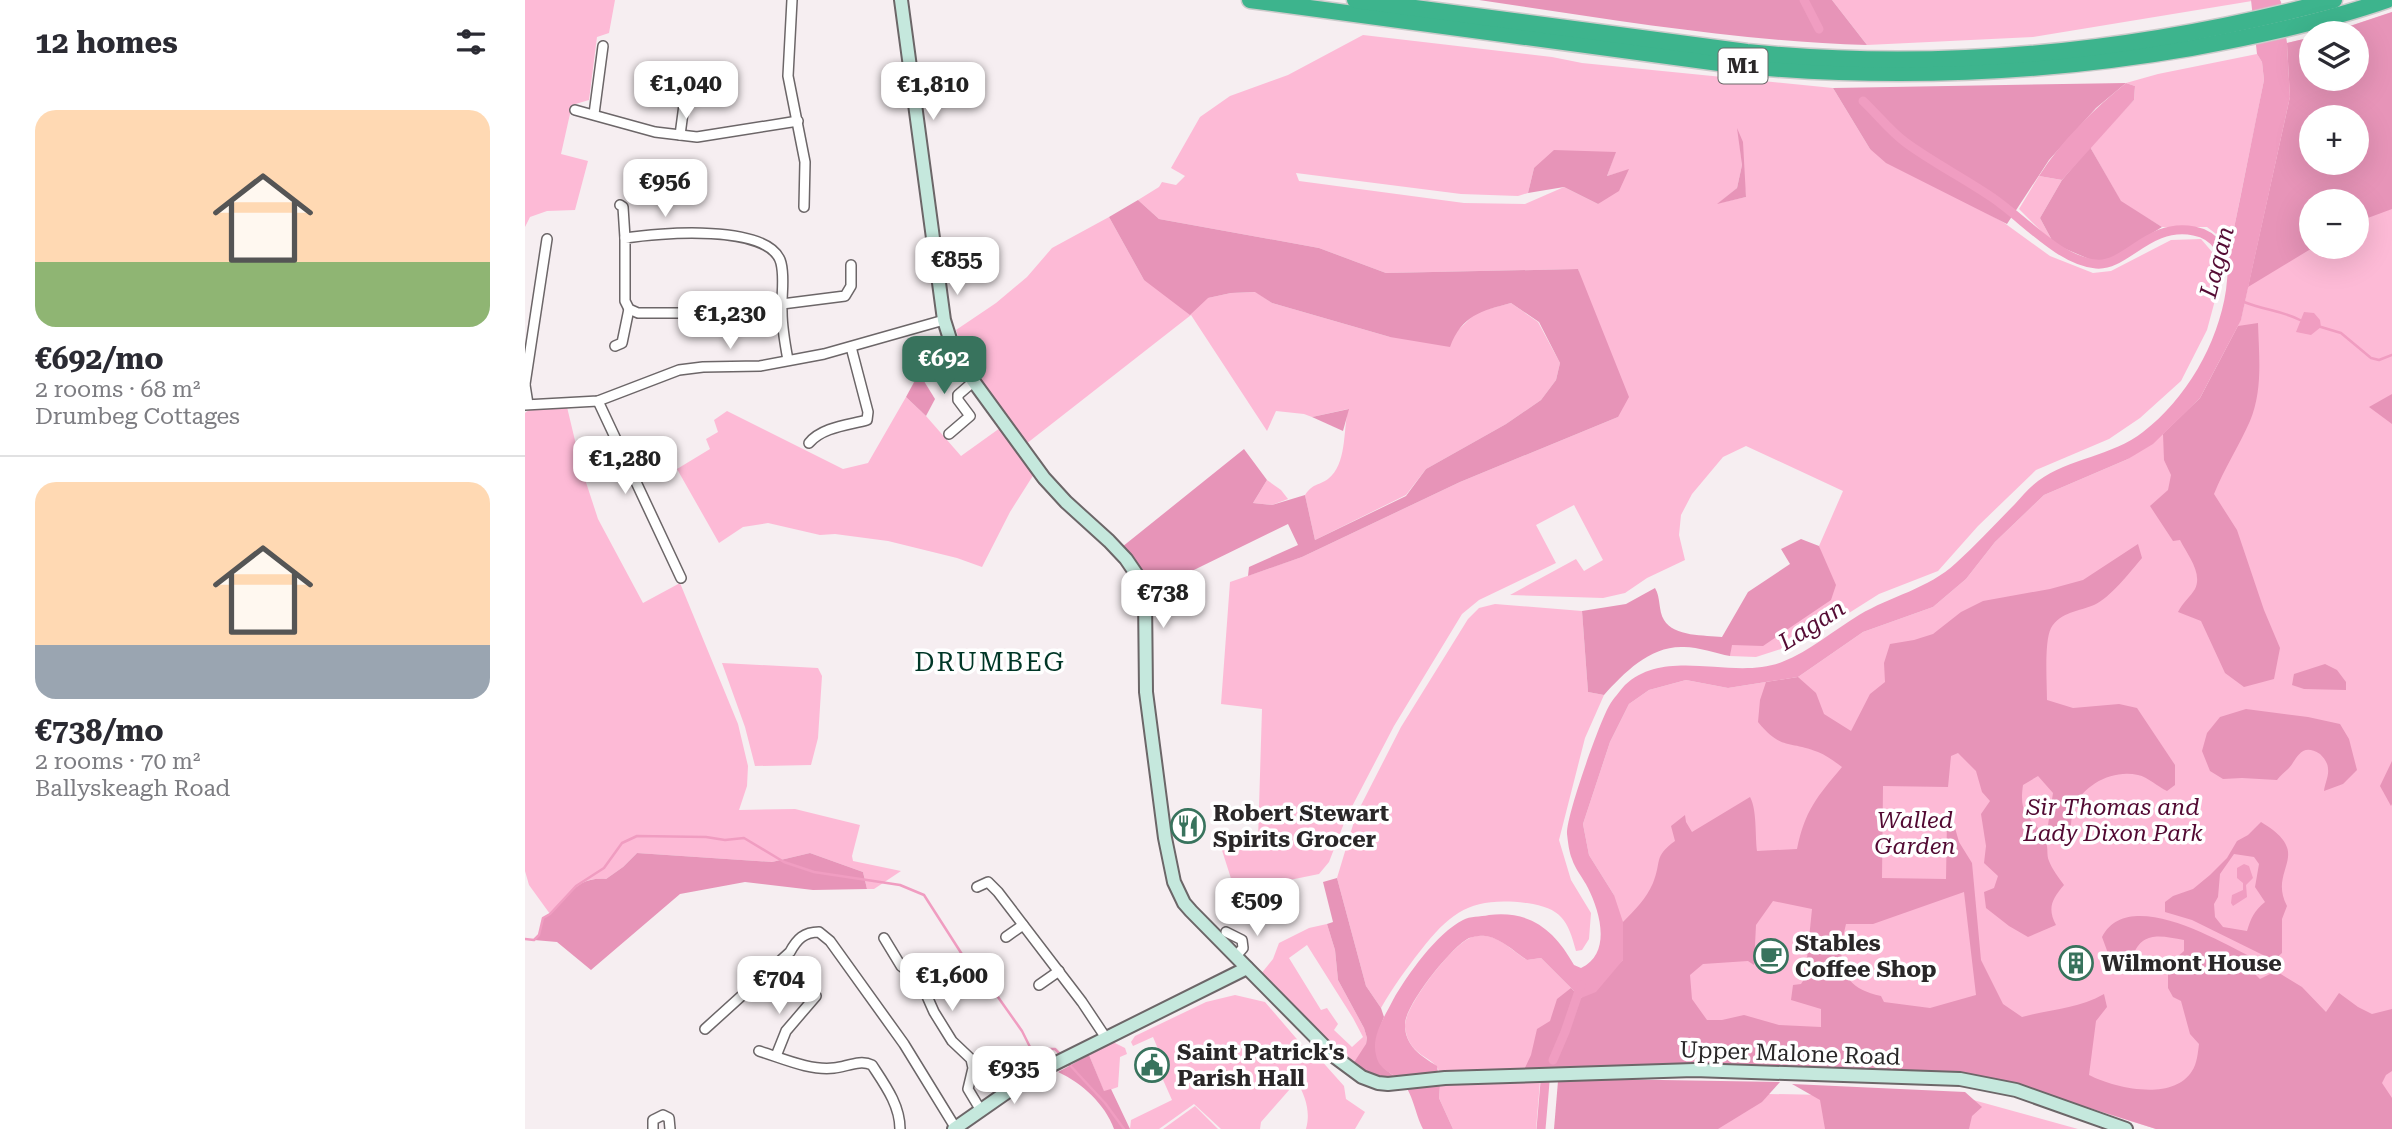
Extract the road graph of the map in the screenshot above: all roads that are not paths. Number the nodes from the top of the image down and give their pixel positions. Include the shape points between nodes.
1 (792, 0) edge
2 (901, 0) edge
3 (1249, 0) edge
4 (1355, 0) edge
5 (2334, 0) edge
6 (2387, 0) edge
7 (2304, 16) junction
8 (2237, 32) junction
9 (603, 46) dead end
10 (688, 75) dead end
11 (575, 110) dead end
12 (594, 114) junction
13 (798, 121) junction
14 (680, 135) junction
15 (619, 205) dead end
16 (804, 206) dead end
17 (625, 238) junction
18 (547, 239) dead end
19 (851, 265) dead end
20 (782, 304) junction
21 (629, 309) junction
22 (713, 313) dead end
23 (944, 320) junction
24 (615, 346) dead end
25 (851, 347) junction
26 (787, 360) junction
27 (973, 382) junction
28 (525, 384) edge
29 (598, 401) junction
30 (527, 405) edge
31 (949, 434) dead end
32 (809, 443) dead end
33 (681, 578) dead end
34 (977, 887) dead end
35 (1023, 925) junction
36 (1226, 932) dead end
37 (1006, 937) dead end
38 (884, 938) dead end
39 (1235, 956) junction
40 (1247, 968) junction
41 (1059, 971) junction
42 (1039, 985) dead end
43 (816, 996) dead end
44 (705, 1029) dead end
45 (1106, 1038) junction
46 (759, 1051) dead end
47 (776, 1056) junction
48 (980, 1109) junction
49 (955, 1128) edge
50 (653, 1129) edge
51 (670, 1129) edge
52 (900, 1129) edge
53 (2126, 1129) edge

1 - 13 street via 788,76
2 - 23 main road
3 - 8 highway, M1 via 1811,72 1907,74 2039,68 2139,56
4 - 8 highway, M1 via 1747,52 1840,59 2041,53
5 - 7 highway, M1
6 - 7 highway, M1
7 - 8 highway, M1
9 - 12 street
10 - 14 street
11 - 12 street
12 - 14 street via 644,130
13 - 14 street
13 - 16 street
15 - 17 street via 623,207
17 - 20 street via 684,233 760,242 773,248 780,261
17 - 21 street via 625,301
18 - 28 street
19 - 20 street via 851,286 845,296
20 - 26 street
21 - 22 street via 638,313
21 - 24 street via 622,343
23 - 25 street
23 - 27 main road via 954,352
25 - 26 street
25 - 32 street via 867,419 826,431
26 - 29 street via 680,370
27 - 31 street via 958,395 970,416
27 - 39 main road via 1056,491 1109,541 1139,578 1145,596 1146,692 1171,870 1184,903
28 - 30 street
29 - 30 street
29 - 33 street
34 - 35 street via 988,881
35 - 37 street
35 - 41 street
36 - 39 street via 1242,940 1243,948
38 - 48 street via 901,966 922,985 952,1041 971,1059 968,1089
39 - 40 main road
40 - 45 main road
40 - 53 main road, Upper Malone Road via 1349,1070 1370,1081 1388,1084 1694,1070 1960,1079 2016,1090
41 - 42 street
41 - 45 street
43 - 47 street via 786,1031
44 - 49 street via 790,952 798,938 819,932 904,1044
45 - 48 main road via 1017,1084
46 - 47 street
47 - 52 street via 818,1068 872,1065 895,1104
48 - 49 main road
50 - 51 street via 653,1120 659,1115 669,1118

